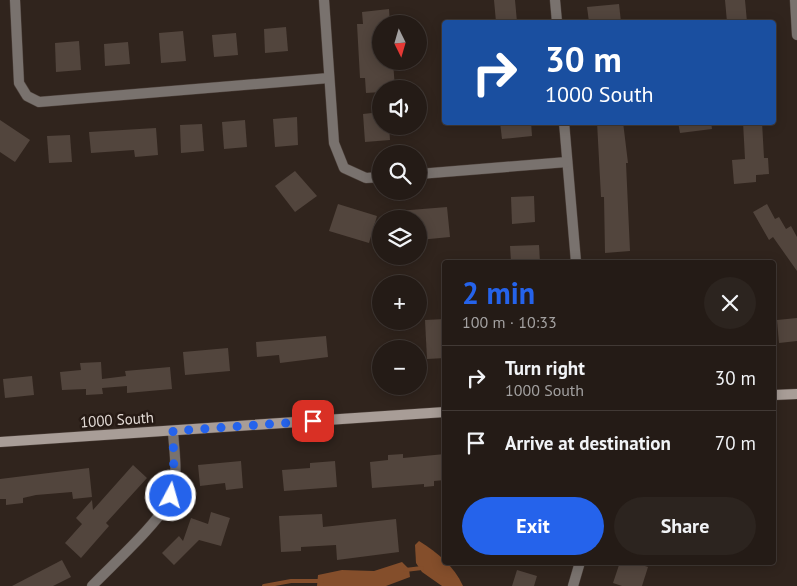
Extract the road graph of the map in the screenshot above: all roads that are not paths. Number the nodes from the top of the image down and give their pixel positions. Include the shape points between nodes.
1 (15, 0) edge
2 (324, 0) edge
3 (555, 0) edge
4 (795, 0) edge
5 (557, 20) edge
6 (797, 35) edge
7 (329, 78) junction
8 (564, 125) edge
9 (567, 162) junction
10 (427, 173) edge
11 (372, 178) edge
12 (576, 260) edge
13 (797, 394) edge
14 (776, 395) edge
15 (442, 412) edge
16 (173, 431) junction
17 (0, 442) edge
18 (579, 565) edge
19 (92, 586) edge
20 (573, 586) edge

1 - 7 street via 19,83 27,96 39,102
2 - 7 street
3 - 5 street
4 - 6 street
7 - 11 street via 334,143 344,168
8 - 9 street
9 - 10 street
9 - 12 street
13 - 14 street
15 - 16 street, 1000 South
16 - 17 street, 1000 South
16 - 19 street via 171,496 161,512
18 - 20 street

